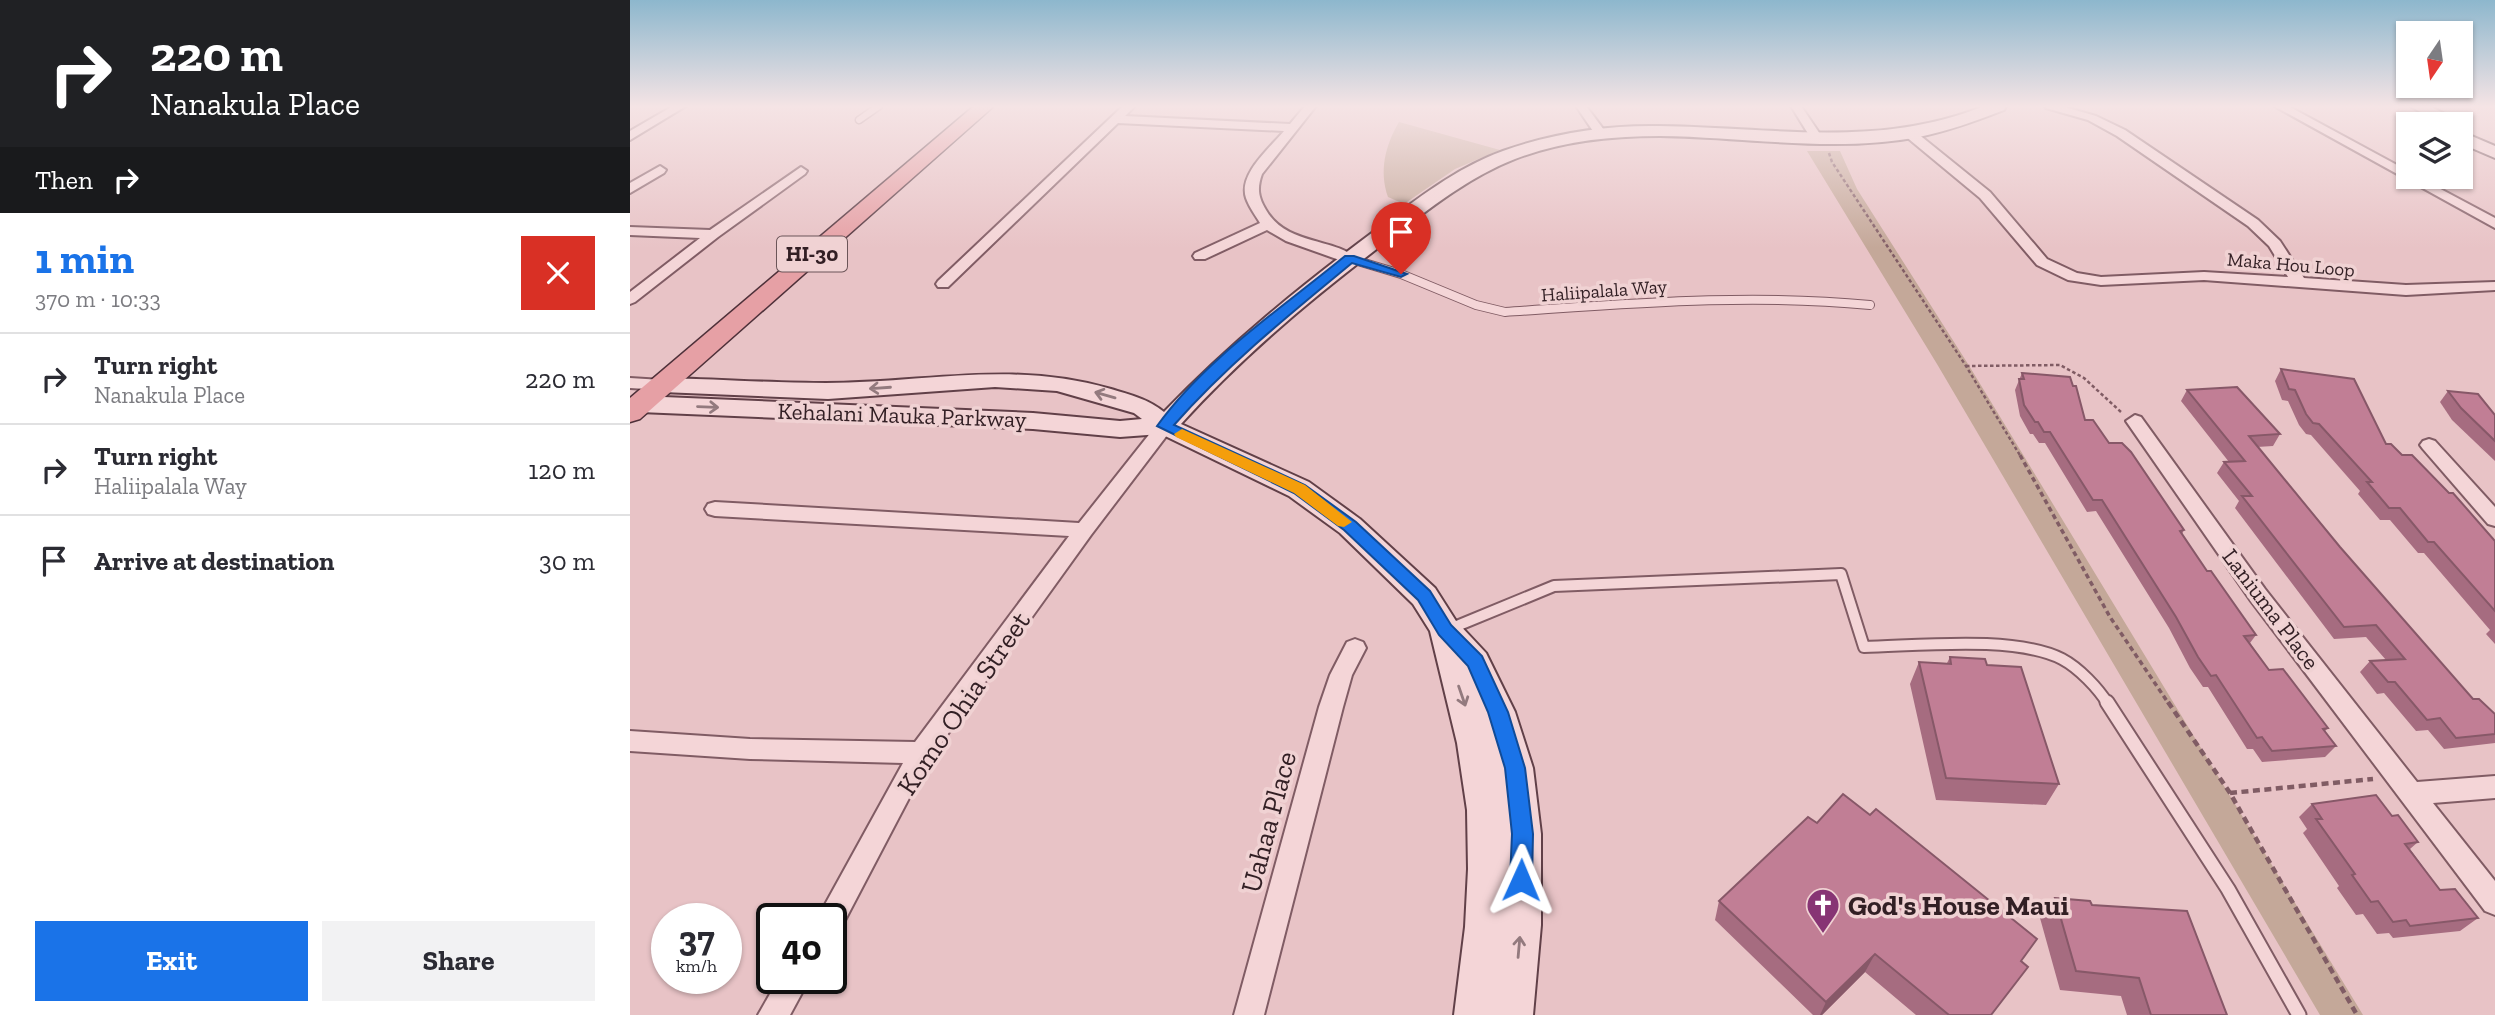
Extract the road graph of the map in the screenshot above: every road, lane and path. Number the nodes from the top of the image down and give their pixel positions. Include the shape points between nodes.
1 (930, 153) edge
2 (1081, 153) edge
3 (1272, 153) edge
4 (1516, 153) edge
5 (1828, 153) edge
6 (1934, 153) edge
7 (2150, 153) edge
8 (2367, 153) edge
9 (2396, 169) edge
10 (660, 170) dead end
11 (802, 171) dead end
12 (630, 189) edge
13 (2432, 189) edge
14 (2495, 224) edge
15 (1268, 225) junction
16 (630, 231) edge
17 (713, 234) junction
18 (1200, 256) dead end
19 (1350, 259) junction
20 (2300, 284) junction
21 (943, 285) dead end
22 (2495, 286) edge
23 (630, 299) edge
24 (1870, 305) dead end
25 (1966, 366) junction
26 (662, 385) junction
27 (632, 401) edge
28 (2134, 421) joint
29 (1165, 426) junction
30 (2429, 445) dead end
31 (715, 509) dead end
32 (2495, 519) edge
33 (1084, 530) junction
34 (1445, 630) junction
35 (1355, 648) dead end
36 (630, 741) edge
37 (921, 753) junction
38 (2405, 785) junction
39 (2495, 787) edge
40 (2230, 793) junction
41 (2495, 902) edge
42 (840, 903) edge
43 (786, 994) edge
44 (773, 1015) edge
45 (1249, 1015) edge
46 (1475, 1015) edge
47 (1512, 1015) edge
48 (2299, 1015) edge
49 (2357, 1015) edge

1 - 26 main road, HI-30
2 - 21 street
3 - 15 street via 1251,186
4 - 19 street via 1453,183
5 - 25 path
6 - 20 street, Maka Hou Loop via 1989,198 2042,262 2086,287 2204,276
7 - 20 street via 2253,223 2275,244
8 - 9 street
10 - 12 street
11 - 17 street
13 - 14 street
15 - 18 street
15 - 19 street
16 - 17 street
17 - 23 street
19 - 24 lane, Haliipalala Way via 1504,312 1715,299
19 - 29 street via 1240,349
20 - 22 street, Maka Hou Loop via 2406,290
25 - 28 path via 2060,365 2080,375
25 - 40 path via 2110,617
26 - 27 main road, HI-30
29 -> 26 street, Kehalani Mauka Parkway via 1143,407 1113,397 1027,381 828,391
27 -> 29 street, Kehalani Mauka Parkway via 1120,429
28 - 38 street, Laniuma Place via 2258,595
29 - 33 street, Komo Ohia Street
29 - 34 street, Kehalani Mauka Parkway via 1299,489 1350,526 1424,596
30 - 32 street
31 - 33 street
33 - 37 street, Komo Ohia Street
34 -> 46 street, Kehalani Mauka Parkway via 1451,665 1472,726 1489,855 1487,921
47 -> 34 street, Kehalani Mauka Parkway via 1521,925 1522,834 1515,768 1498,712 1475,662
34 - 48 lane via 1554,586 1841,574 1864,647 2008,644 2062,659 2100,691 2228,889
35 - 45 street, Uahaa Place via 1331,708
36 - 37 street
37 - 42 street, Komo Ohia Street
38 - 39 street
38 - 40 path
38 - 41 street, Laniuma Place
40 - 49 path
43 - 44 street

